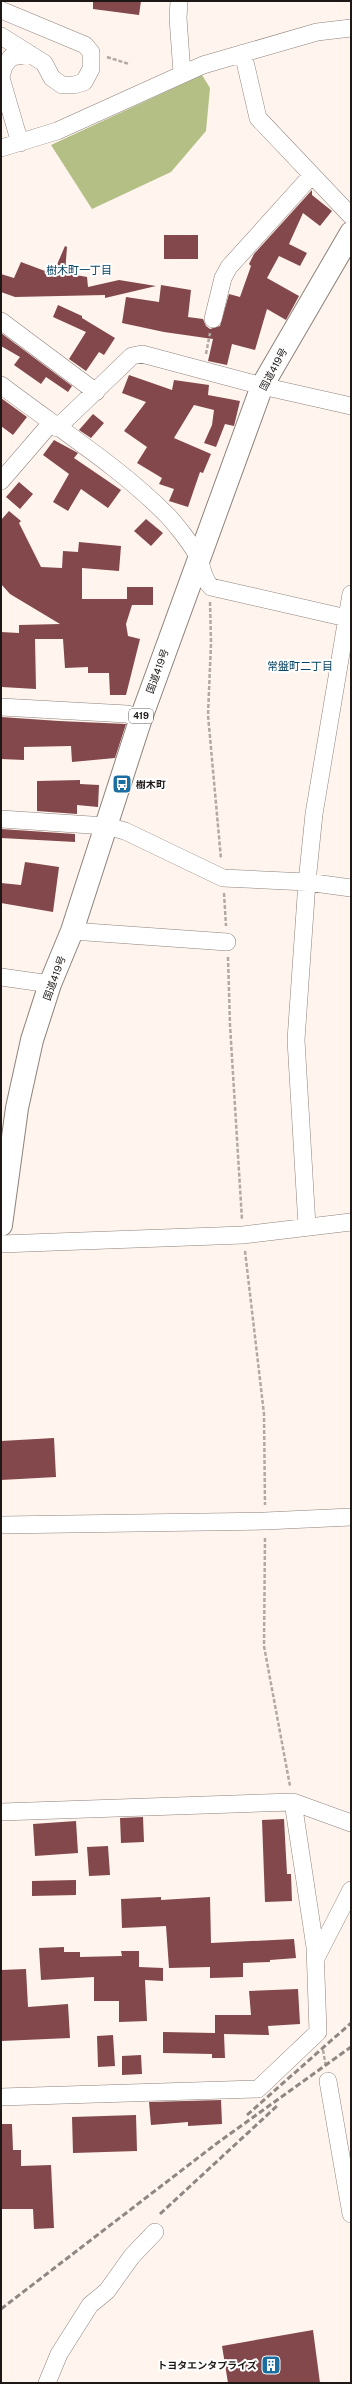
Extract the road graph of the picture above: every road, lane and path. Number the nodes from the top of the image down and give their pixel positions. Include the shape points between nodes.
1 (180, 1) edge
2 (1, 10) edge
3 (351, 28) edge
4 (1, 36) edge
5 (91, 52) junction
6 (243, 53) junction
7 (30, 54) junction
8 (129, 64) dead end
9 (182, 73) junction
10 (1, 78) edge
11 (20, 143) junction
12 (1, 148) edge
13 (312, 175) junction
14 (351, 216) edge
15 (351, 233) edge
16 (213, 319) joint
17 (1, 321) edge
18 (202, 370) junction
19 (1, 385) edge
20 (262, 386) junction
21 (96, 392) junction
22 (351, 406) edge
23 (54, 425) junction
24 (1, 480) edge
25 (198, 557) junction
26 (211, 587) junction
27 (351, 594) edge
28 (348, 618) edge
29 (1, 707) edge
30 (141, 718) junction
31 (1, 819) edge
32 (106, 826) junction
33 (223, 878) junction
34 (307, 882) junction
35 (351, 888) edge
36 (72, 931) junction
37 (227, 942) junction
38 (1, 977) edge
39 (50, 984) junction
40 (351, 1222) edge
41 (1, 1224) edge
42 (307, 1226) junction
43 (243, 1235) junction
44 (1, 1244) edge
45 (351, 1517) edge
46 (265, 1521) junction
47 (1, 1525) edge
48 (293, 1802) junction
49 (1, 1812) edge
50 (351, 1823) edge
51 (351, 1890) edge
52 (316, 1958) junction
53 (318, 2032) junction
54 (328, 2081) joint
55 (1, 2097) edge
56 (351, 2214) edge
57 (155, 2232) dead end
58 (46, 2383) edge

1 - 9 street via 178,18
2 - 5 street via 85,45
3 - 6 street via 317,32
4 - 7 street
5 - 7 street via 91,69 84,82 74,85 62,85 52,78 44,62
5 - 8 path
6 - 9 street
6 - 13 street via 258,118
7 - 10 street via 11,56 4,66
9 - 11 street via 106,110 57,131
10 - 11 street
11 - 12 street
13 - 14 street
13 - 16 street via 229,267 223,278
15 - 20 highway, 国道419号 / 419
16 - 18 path
17 - 21 street
18 - 20 street
18 - 21 street via 142,354 132,356
19 - 23 street
20 - 22 street
20 - 25 highway, 国道419号 / 419
21 - 23 street
23 - 24 street
23 - 25 street via 124,476 170,518
25 - 26 street via 202,573
25 - 30 highway, 国道419号 / 419
26 - 28 street
26 - 33 path via 208,715
27 - 28 street
28 - 34 street via 314,814
29 - 30 street via 127,714
30 - 32 highway, 国道419号 / 419
31 - 32 street
32 - 33 street via 125,831
32 - 36 highway, 国道419号 / 419
33 - 34 street
33 - 37 path
34 - 35 street
34 - 42 street via 296,1040
36 - 37 street
36 - 39 highway, 国道419号 / 419
37 - 43 path
38 - 39 street
39 - 41 highway, 国道419号 / 419 via 32,1040 16,1108
40 - 42 street
42 - 43 street
43 - 44 street
43 - 46 path via 264,1414
45 - 46 street
46 - 47 street
46 - 48 path via 264,1646
48 - 49 street
48 - 50 street
48 - 52 street
51 - 52 street
52 - 53 street
53 - 54 path
53 - 55 street via 258,2089
54 - 56 street
57 - 58 street via 132,2256 107,2291 90,2305 59,2354

